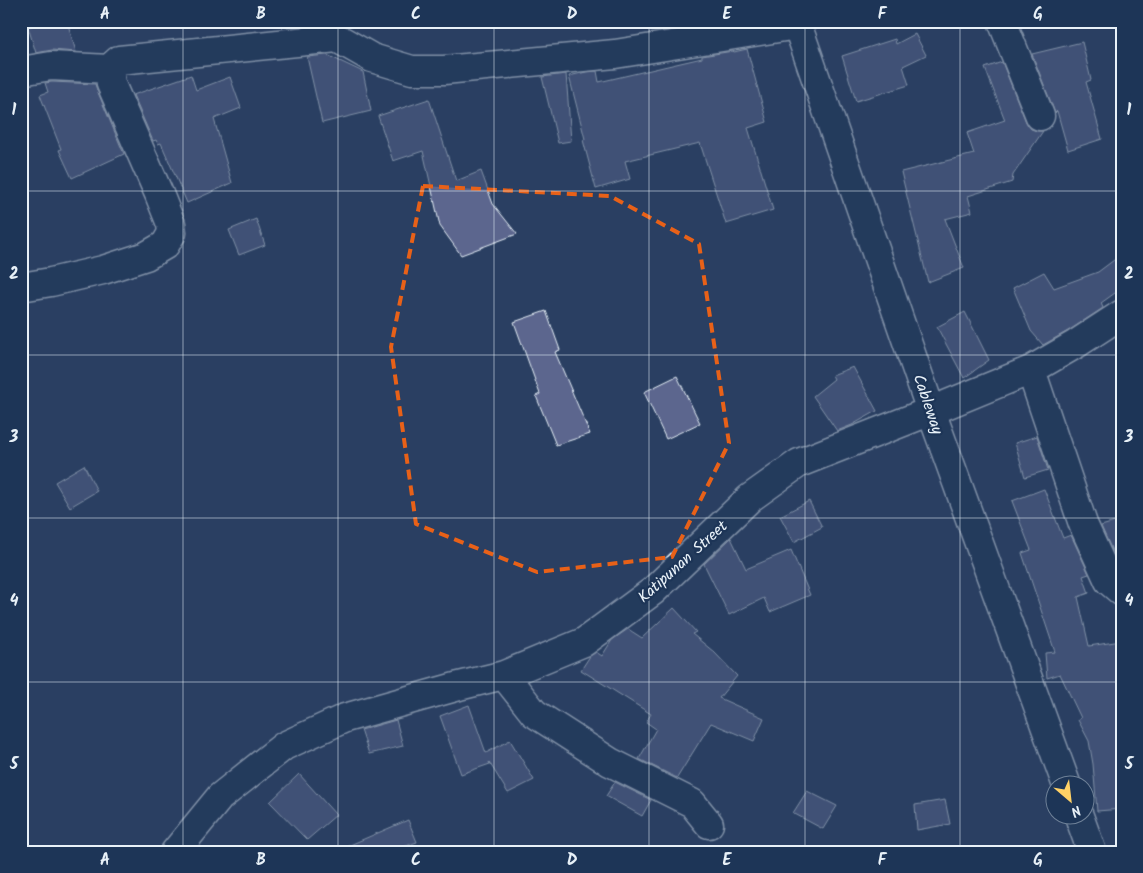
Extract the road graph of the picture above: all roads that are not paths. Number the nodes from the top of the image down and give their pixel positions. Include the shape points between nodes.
1 (1002, 21) edge
2 (797, 23) edge
3 (109, 69) junction
4 (21, 71) edge
5 (1040, 116) dead end
6 (21, 286) edge
7 (1122, 314) edge
8 (1031, 370) junction
9 (931, 411) junction
10 (1122, 592) edge
11 (504, 676) junction
12 (1063, 776) edge
13 (709, 824) dead end
14 (1082, 826) edge
15 (175, 852) edge
16 (1092, 852) edge

1 - 5 street
2 - 3 street via 615,54 444,70 412,70 372,58 337,38 119,60
2 - 9 street, Cableway
3 - 4 street via 51,66
3 - 6 street via 111,84 159,194 172,233 165,245 146,256 103,270
7 - 8 street, Katipunan Street
8 - 9 street, Katipunan Street
8 - 10 street via 1083,524 1109,581
9 - 11 street, Katipunan Street via 799,463 750,498 654,591 584,642
9 - 12 street, Cableway
11 - 13 street via 534,713 610,762 692,803
11 - 15 street, Katipunan Street via 345,718 284,746 220,797
14 - 16 street

